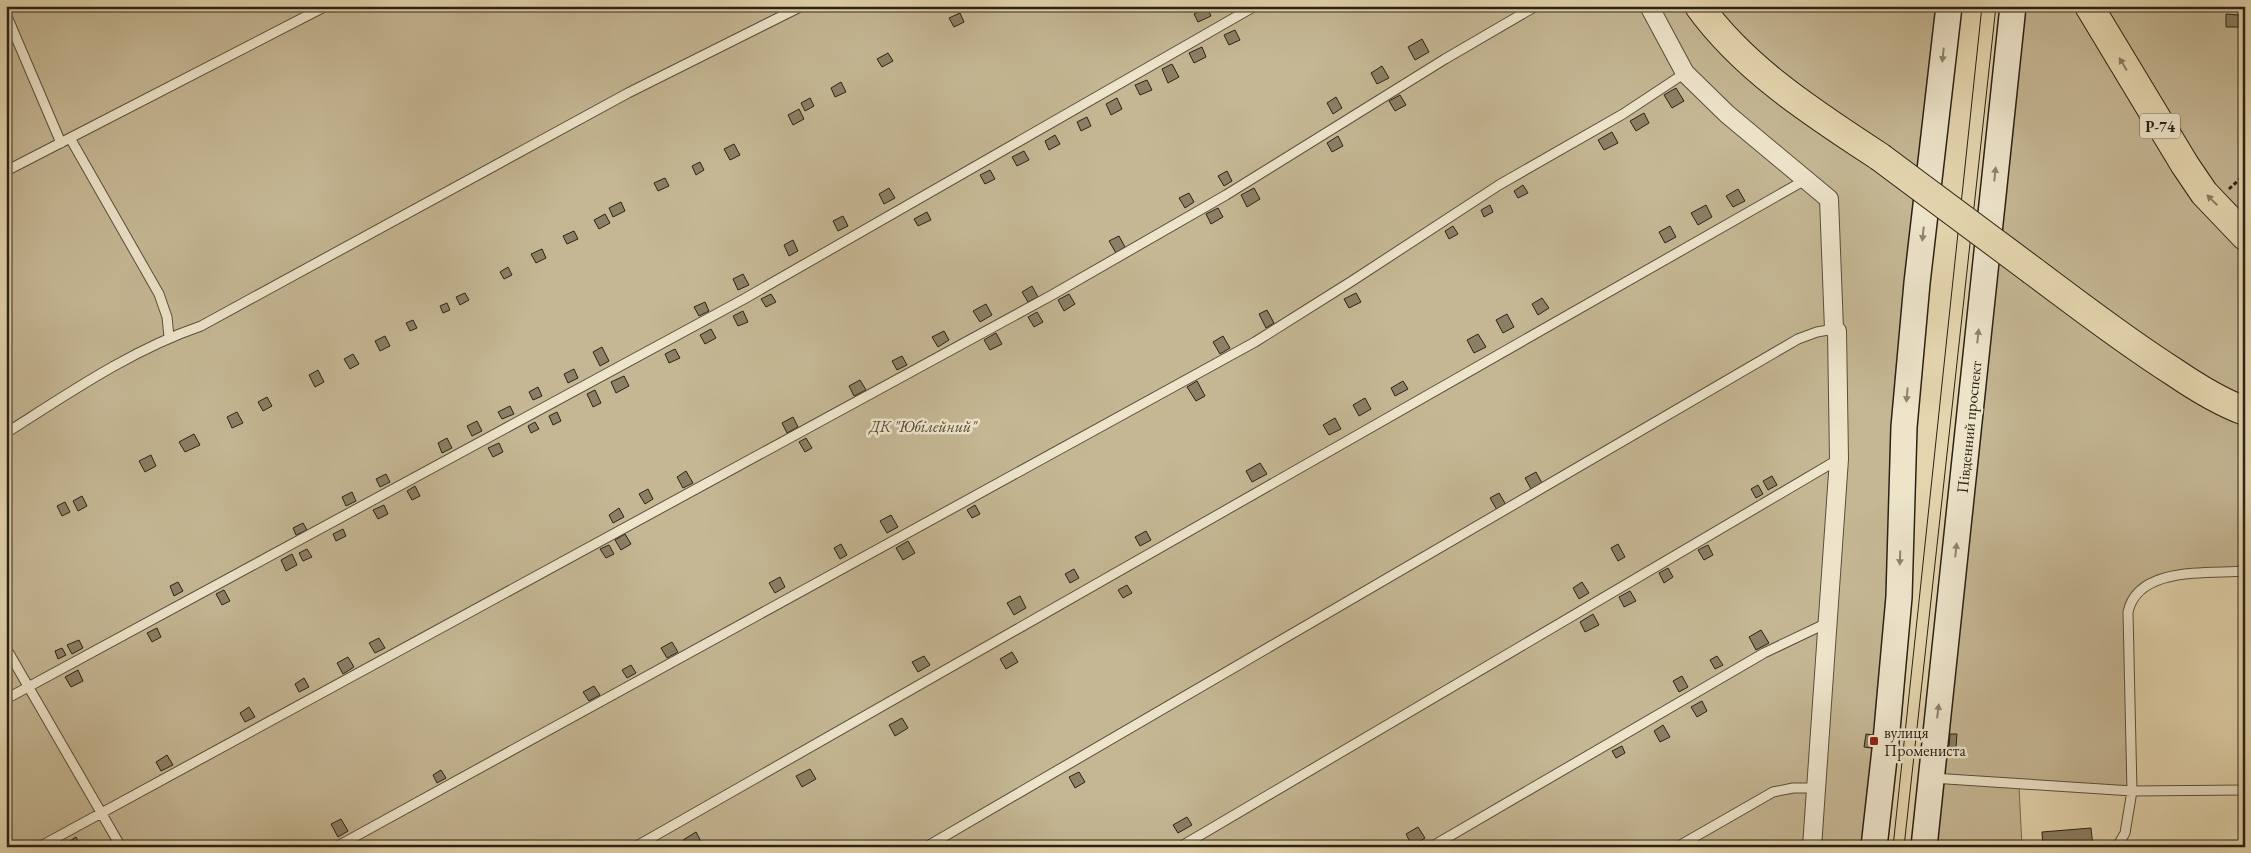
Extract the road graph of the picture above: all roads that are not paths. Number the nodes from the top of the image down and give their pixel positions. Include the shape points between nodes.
1 (326, 6) edge
2 (802, 6) edge
3 (1255, 6) edge
4 (1536, 6) edge
5 (1649, 6) edge
6 (1699, 6) edge
7 (1949, 6) edge
8 (2012, 6) edge
9 (2089, 6) edge
10 (6, 14) edge
11 (1685, 73) junction
12 (70, 138) junction
13 (60, 143) junction
14 (6, 171) edge
15 (1805, 180) junction
16 (2245, 236) edge
17 (1835, 330) junction
18 (168, 337) junction
19 (2245, 411) edge
20 (6, 433) edge
21 (1839, 459) junction
22 (2245, 571) edge
23 (1828, 623) junction
24 (6, 648) edge
25 (29, 687) junction
26 (6, 699) edge
27 (1932, 778) junction
28 (1816, 788) junction
29 (2245, 790) edge
30 (2132, 791) junction
31 (102, 813) junction
32 (40, 847) edge
33 (121, 847) edge
34 (336, 847) edge
35 (635, 847) edge
36 (926, 847) edge
37 (1180, 847) edge
38 (1431, 847) edge
39 (1677, 847) edge
40 (1812, 847) edge
41 (1874, 847) edge
42 (1924, 847) edge
43 (2117, 847) edge

1 - 12 lane
2 - 18 lane via 628,93 201,326
3 - 25 lane via 744,298
4 - 31 lane via 1226,195 1052,295
5 - 11 street
6 - 19 main road, bridge via 1744,57 1798,100 1880,157 2140,351 2193,385
7 -> 41 main road via 1904,427 1899,597
27 -> 8 main road, Південний проспект
16 -> 9 main road, Р-74 via 2204,193 2185,165
10 - 13 lane
11 - 15 street via 1727,114
11 - 34 lane via 1623,114 1499,185 1254,342
12 - 13 lane
12 - 18 lane via 159,294
13 - 14 lane
15 - 17 street via 1829,199
15 - 35 lane
17 - 21 street
17 - 36 lane via 1798,339
18 - 20 lane via 95,376
21 - 23 street
21 - 37 lane
22 - 30 lane via 2166,577 2144,586 2131,600 2128,612
23 - 28 street
23 - 38 lane via 1764,653
24 - 25 lane
25 - 26 lane
25 - 31 lane
27 - 30 lane
27 - 42 main road, Південний проспект
28 - 39 lane via 1773,792
28 - 40 street
29 - 30 lane
30 - 43 lane via 2125,832
31 - 32 lane
31 - 33 lane

